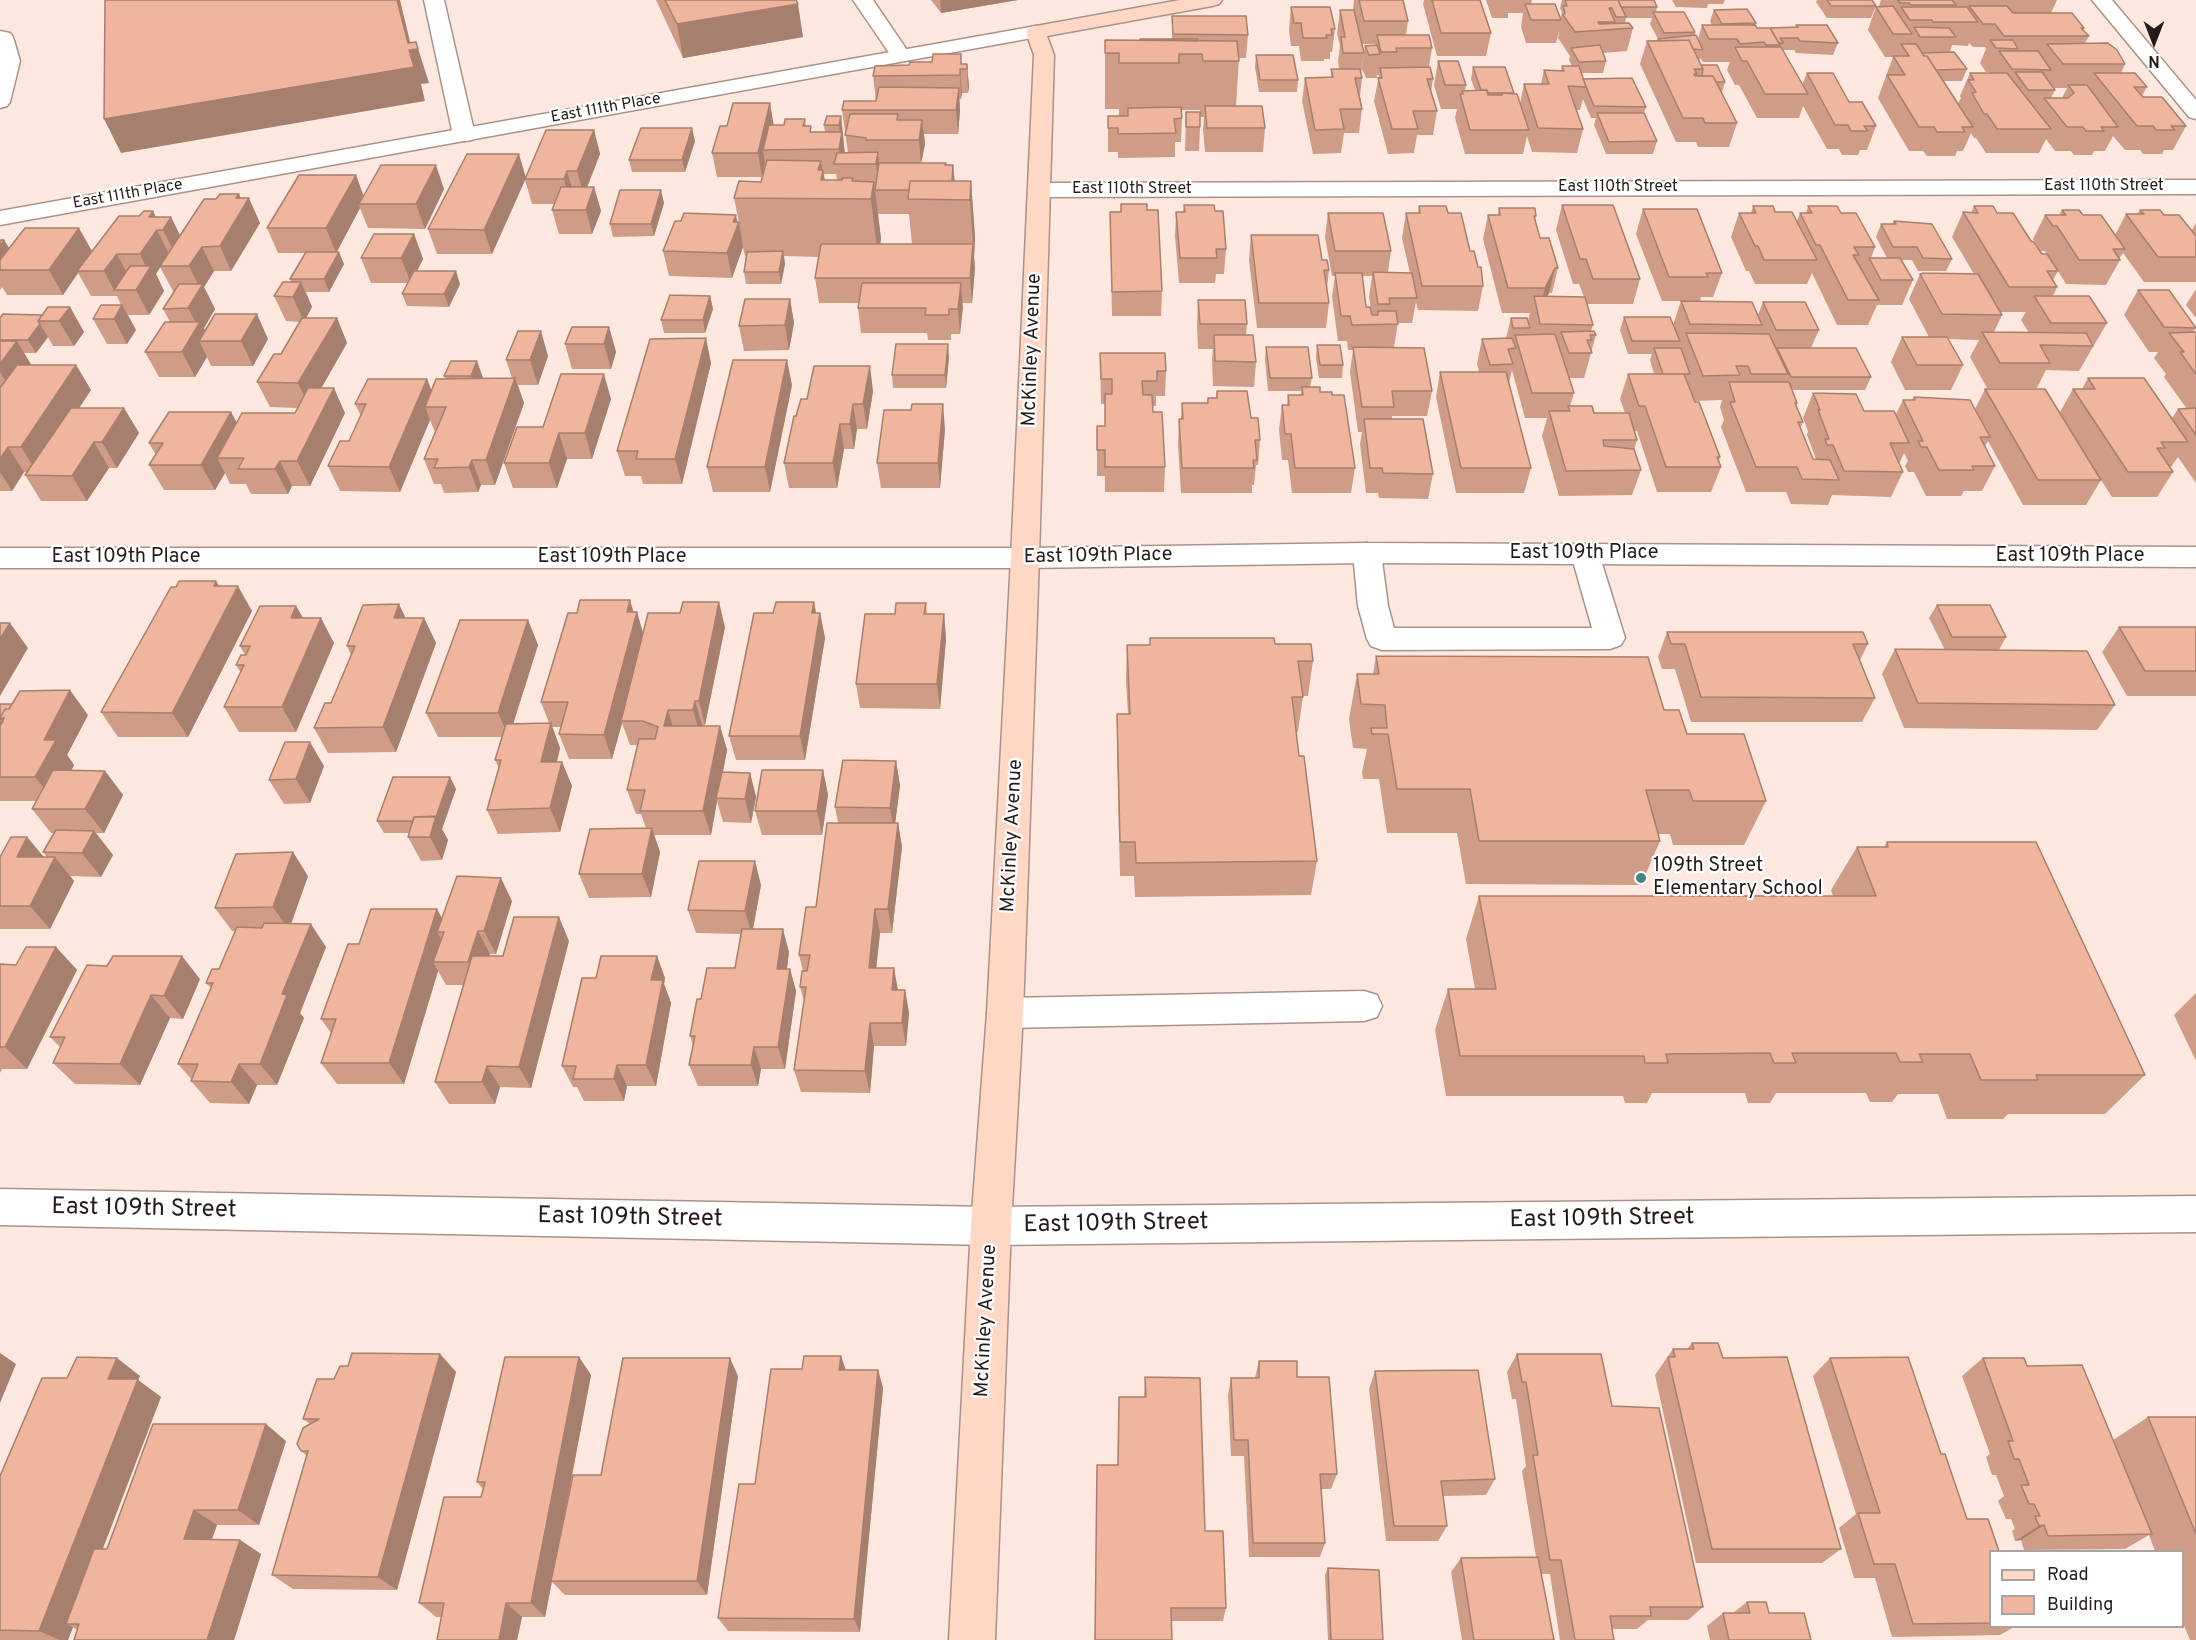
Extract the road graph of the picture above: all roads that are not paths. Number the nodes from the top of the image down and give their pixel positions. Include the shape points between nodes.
1 (434, 0) edge
2 (863, 0) edge
3 (1212, 0) edge
4 (2102, 0) edge
5 (1036, 32) junction
6 (0, 37) edge
7 (901, 56) junction
8 (0, 102) edge
9 (2196, 113) edge
10 (464, 135) junction
11 (2196, 187) edge
12 (1040, 190) junction
13 (0, 218) edge
14 (1367, 553) junction
15 (1585, 554) junction
16 (2196, 557) edge
17 (0, 558) edge
18 (1025, 558) junction
19 (1364, 1006) dead end
20 (1005, 1013) junction
21 (0, 1207) edge
22 (2196, 1214) edge
23 (992, 1226) junction
24 (972, 1640) edge

1 - 10 street
2 - 7 street
3 - 5 street, East 111th Place
4 - 9 street
5 - 7 street, East 111th Place
5 - 12 street, McKinley Avenue via 1044,55
6 - 8 street via 10,61
7 - 10 street, East 111th Place
10 - 13 street, East 111th Place
11 - 12 street, East 110th Street
12 - 18 street, McKinley Avenue
14 - 15 street, East 109th Place
14 - 15 street via 1373,606 1382,639 1610,638
14 - 18 street, East 109th Place
15 - 16 street, East 109th Place
17 - 18 street, East 109th Place
18 - 20 street, McKinley Avenue
19 - 20 street
20 - 23 street, McKinley Avenue
21 - 23 street, East 109th Street
22 - 23 street, East 109th Street
23 - 24 street, McKinley Avenue

